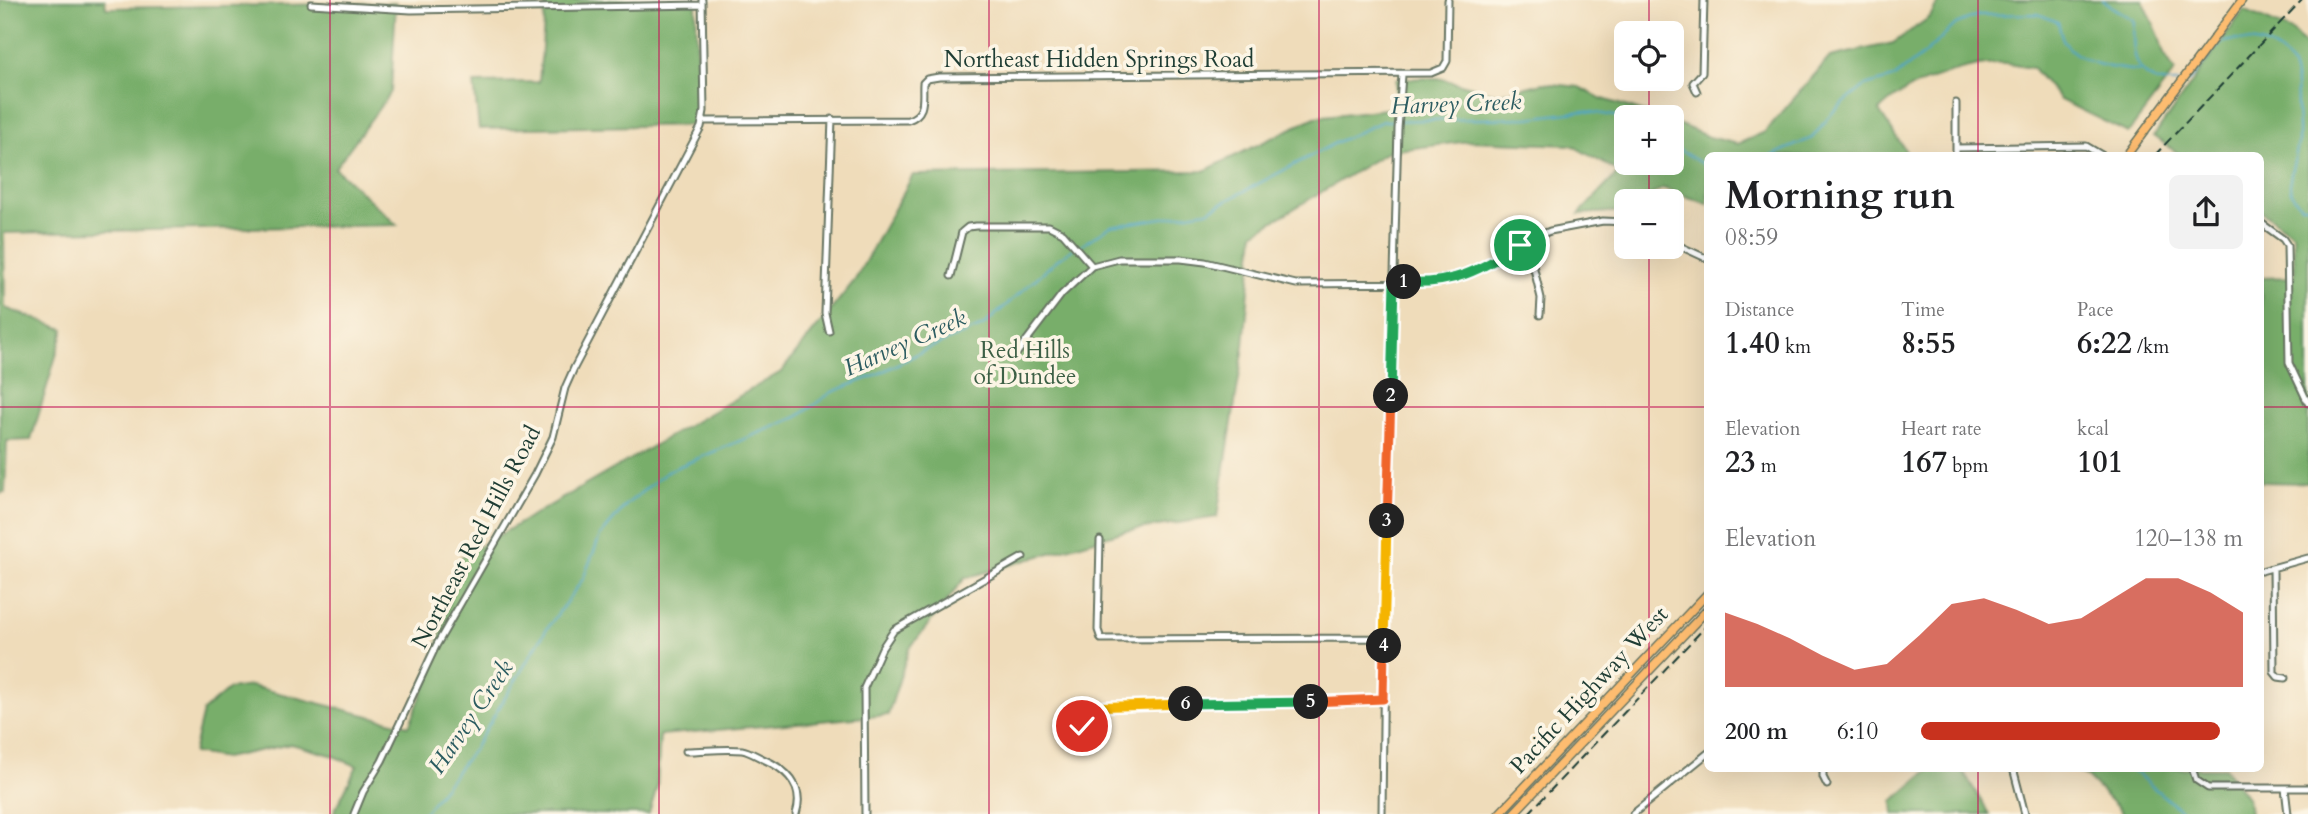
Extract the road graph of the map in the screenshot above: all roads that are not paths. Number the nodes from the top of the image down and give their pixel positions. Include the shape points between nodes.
1 (1448, 0) edge
2 (1704, 0) edge
3 (2242, 0) edge
4 (702, 2) edge
5 (310, 4) dead end
6 (1402, 75) junction
7 (1697, 92) dead end
8 (1956, 103) dead end
9 (832, 119) junction
10 (703, 121) junction
11 (1956, 148) junction
12 (1956, 152) edge
13 (2096, 152) edge
14 (2129, 152) edge
15 (1614, 220) edge
16 (2264, 225) edge
17 (1527, 240) junction
18 (1684, 248) edge
19 (1704, 257) edge
20 (1092, 267) junction
21 (951, 276) dead end
22 (1394, 282) junction
23 (1540, 314) dead end
24 (829, 331) dead end
25 (1014, 357) dead end
26 (2308, 403) edge
27 (1100, 540) dead end
28 (1023, 558) dead end
29 (2308, 558) edge
30 (2273, 568) junction
31 (2264, 570) edge
32 (1704, 597) edge
33 (1704, 613) edge
34 (1384, 638) junction
35 (2285, 678) dead end
36 (1383, 699) junction
37 (1079, 710) junction
38 (686, 751) dead end
39 (1704, 756) edge
40 (1824, 772) edge
41 (2014, 772) edge
42 (2193, 772) edge
43 (1826, 785) dead end
44 (2285, 788) junction
45 (2308, 788) edge
46 (354, 814) edge
47 (796, 814) edge
48 (865, 814) edge
49 (1382, 814) edge
50 (1499, 814) edge
51 (1513, 814) edge
52 (1633, 814) edge
53 (2025, 814) edge
54 (2288, 814) edge

1 - 6 street via 1445,65 1438,71
2 - 7 street via 1702,73 1693,82
3 - 14 main road
4 - 5 street via 411,10
4 - 10 street, Northeast Red Hills Road
6 - 9 street, Northeast Hidden Springs Road via 936,77 923,83 922,108 913,119
6 - 22 street
8 - 11 street
9 - 10 street, Northeast Hidden Springs Road
9 - 24 street via 825,313
10 - 46 street, Northeast Red Hills Road via 570,375 553,437 536,474 436,646
11 - 12 street
11 - 13 street via 2086,146
15 - 17 street via 1584,223
16 - 26 street via 2287,245 2289,363
17 - 22 street via 1486,266 1454,278
17 - 23 street via 1541,298
18 - 19 street
20 - 21 street via 1062,233 1049,226 995,225 968,227 960,235
20 - 22 street via 1119,259 1181,258 1290,283
20 - 25 street via 1055,303
22 - 34 street
27 - 34 street via 1101,639
28 - 48 street via 902,625 887,638 864,688
29 - 30 street
30 - 31 street
30 - 35 street via 2274,672
32 - 50 main road, Pacific Highway West
33 - 51 main road, Pacific Highway West
34 - 36 street
36 - 37 street
36 - 49 street
37 - 37 street via 1063,716 1064,728 1080,730
38 - 47 street via 743,750 782,768 796,789
39 - 52 street
40 - 43 street
41 - 53 street
42 - 44 street via 2208,788
44 - 45 street
44 - 54 street

